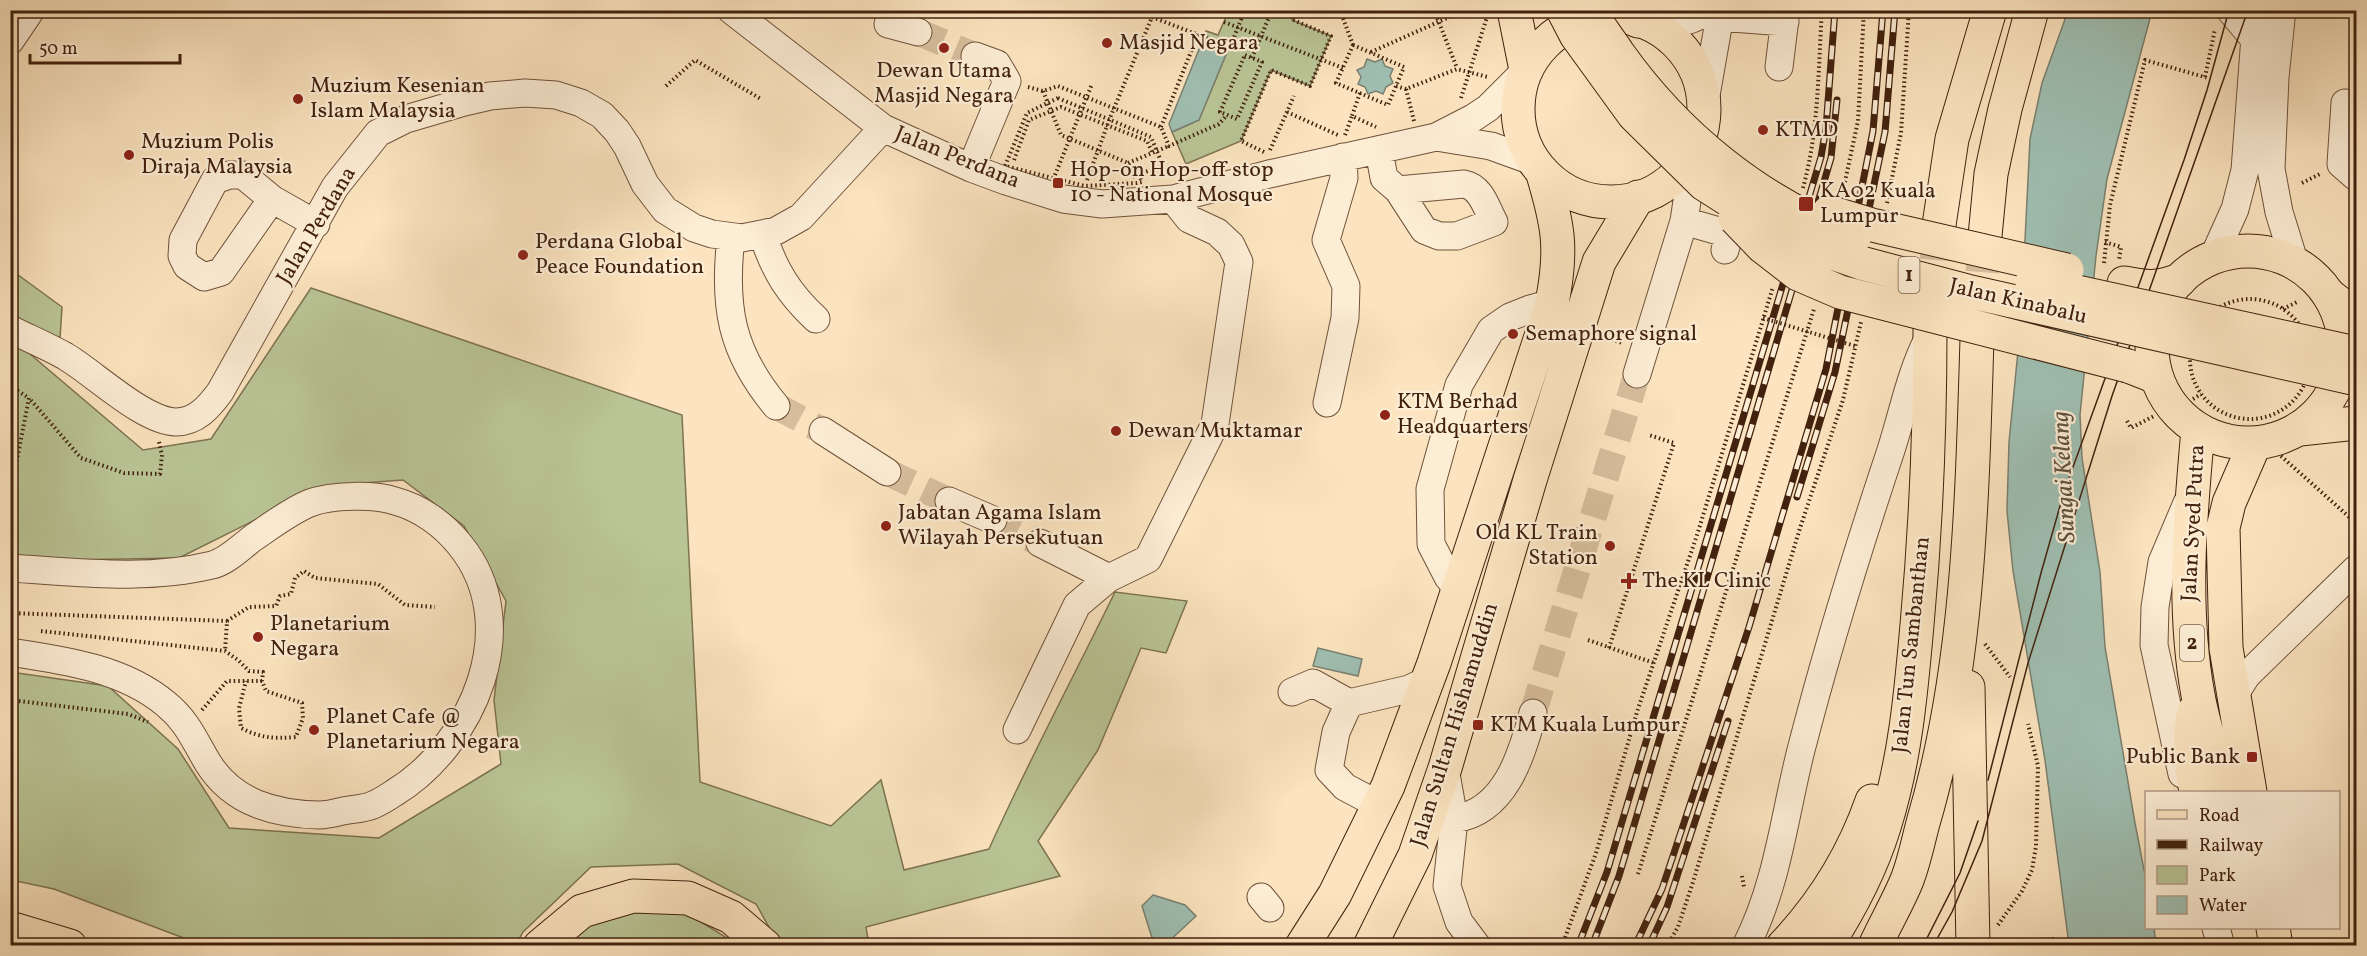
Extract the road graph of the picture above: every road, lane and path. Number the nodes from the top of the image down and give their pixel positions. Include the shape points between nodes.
1 (31, 10) edge
2 (731, 10) edge
3 (1245, 10) edge
4 (1272, 10) edge
5 (1295, 10) edge
6 (1340, 10) edge
7 (1434, 10) edge
8 (1466, 10) edge
9 (1489, 10) edge
10 (1514, 10) edge
11 (1563, 10) edge
12 (1590, 10) edge
13 (1822, 10) edge
14 (1864, 10) edge
15 (1909, 10) edge
16 (1990, 10) edge
17 (2032, 10) edge
18 (2257, 10) edge
19 (2282, 10) edge
20 (1716, 13) edge
21 (1785, 16) edge
22 (1640, 19) edge
23 (2223, 19) edge
24 (1224, 22) dead end
25 (1438, 22) junction
26 (888, 24) dead end
27 (1238, 28) junction
28 (918, 32) tunnel mouth
29 (1198, 34) junction
30 (1261, 37) junction
31 (2255, 40) junction
32 (10, 41) edge
33 (1353, 45) junction
34 (1370, 52) junction
35 (975, 56) tunnel mouth
36 (1252, 58) junction
37 (1322, 59) junction
38 (1779, 67) dead end
39 (1343, 68) junction
40 (1457, 69) junction
41 (1526, 70) junction
42 (1470, 72) junction
43 (1479, 75) dead end
44 (1007, 81) junction
45 (1092, 84) dead end
46 (666, 86) dead end
47 (1395, 86) junction
48 (1406, 89) junction
49 (1043, 91) junction
50 (1360, 93) junction
51 (1294, 96) dead end
52 (1087, 98) junction
53 (761, 99) dead end
54 (1705, 101) junction
55 (1460, 102) dead end
56 (1048, 103) junction
57 (2345, 103) dead end
58 (1083, 108) junction
59 (1114, 108) junction
60 (1051, 110) junction
61 (1287, 112) junction
62 (1081, 113) junction
63 (1227, 115) junction
64 (1352, 116) junction
65 (1110, 118) junction
66 (1414, 121) junction
67 (1108, 124) junction
68 (1403, 124) dead end
69 (1161, 127) junction
70 (883, 128) junction
71 (1430, 128) junction
72 (1021, 140) dead end
73 (1070, 140) junction
74 (1375, 140) junction
75 (1344, 142) junction
76 (1169, 146) junction
77 (1158, 150) junction
78 (1097, 151) junction
79 (1152, 152) junction
80 (1694, 153) junction
81 (1272, 160) junction
82 (1128, 163) junction
83 (1538, 167) junction
84 (971, 168) junction
85 (2356, 177) edge
86 (1052, 182) junction
87 (1704, 184) junction
88 (1084, 188) junction
89 (1752, 189) junction
90 (1398, 190) dead end
91 (1138, 193) junction
92 (1842, 194) dead end
93 (1802, 196) dead end
94 (1638, 197) junction
95 (272, 199) dead end
96 (1173, 199) junction
97 (1884, 214) dead end
98 (1684, 220) junction
99 (316, 224) junction
100 (1939, 225) tunnel mouth
101 (763, 235) junction
102 (1985, 236) tunnel mouth
103 (731, 237) junction
104 (2105, 242) junction
105 (2213, 258) junction
106 (2295, 264) junction
107 (2115, 269) junction
108 (2180, 280) junction
109 (1774, 283) dead end
110 (2330, 295) junction
111 (2297, 302) dead end
112 (1552, 303) junction
113 (1815, 304) dead end
114 (2283, 309) dead end
115 (1863, 313) dead end
116 (2356, 316) edge
117 (1763, 318) junction
118 (816, 319) dead end
119 (10, 329) edge
120 (1930, 332) joint
121 (1977, 339) tunnel mouth
122 (1855, 346) junction
123 (2356, 353) edge
124 (2142, 371) junction
125 (1637, 374) tunnel mouth
126 (2356, 379) edge
127 (10, 387) edge
128 (2201, 394) dead end
129 (29, 398) junction
130 (1327, 403) dead end
131 (776, 406) tunnel mouth
132 (2196, 415) junction
133 (2154, 416) dead end
134 (155, 418) junction
135 (2127, 421) dead end
136 (2356, 423) edge
137 (2300, 429) junction
138 (823, 431) tunnel mouth
139 (1649, 435) dead end
140 (2268, 450) junction
141 (887, 472) tunnel mouth
142 (10, 476) edge
143 (2193, 490) junction
144 (949, 501) tunnel mouth
145 (993, 520) tunnel mouth
146 (2356, 523) edge
147 (1040, 543) tunnel mouth
148 (1923, 559) junction
149 (10, 568) edge
150 (2356, 569) edge
151 (1966, 575) junction
152 (1109, 578) junction
153 (1458, 590) junction
154 (435, 607) dead end
155 (10, 613) edge
156 (227, 621) junction
157 (33, 630) dead end
158 (1588, 640) dead end
159 (1983, 641) dead end
160 (1609, 648) junction
161 (225, 651) junction
162 (10, 652) edge
163 (1654, 663) junction
164 (2010, 677) dead end
165 (1428, 680) junction
166 (246, 681) junction
167 (262, 681) junction
168 (1292, 692) dead end
169 (2198, 696) junction
170 (2233, 697) junction
171 (10, 700) edge
172 (1349, 703) junction
173 (201, 709) dead end
174 (1533, 713) tunnel mouth
175 (2028, 724) dead end
176 (158, 726) dead end
177 (1017, 730) dead end
178 (1445, 768) junction
179 (2186, 791) edge
180 (2196, 791) edge
181 (2223, 791) edge
182 (2250, 791) edge
183 (1379, 805) junction
184 (1454, 819) junction
185 (1638, 874) dead end
186 (10, 928) edge
187 (2217, 929) edge
188 (2252, 929) edge
189 (2273, 929) edge
190 (1987, 939) edge
191 (70, 945) edge
192 (540, 945) edge
193 (765, 945) edge
194 (1302, 945) edge
195 (1370, 945) edge
196 (1477, 945) edge
197 (1562, 945) edge
198 (1667, 945) edge
199 (1746, 945) edge
200 (1783, 945) edge
201 (1826, 945) edge
202 (1875, 945) edge
203 (2054, 945) edge
204 (2221, 945) edge
205 (2254, 945) edge
206 (2276, 945) edge

1 - 32 street
2 - 70 street
3 - 27 path
4 - 30 path
5 - 37 path via 1292,20 1331,36
6 - 33 path
7 - 25 path
8 - 25 path
9 - 42 path
10 - 41 main road
11 - 87 main road, Jalan Kinabalu / 1, bridge via 1576,35 1634,115
12 - 89 main road, Jalan Kinabalu / 1, bridge via 1636,78 1664,111
13 - 93 path via 1816,119
14 - 92 path via 1858,121
15 - 97 path via 1901,133
16 - 100 main road via 1952,139
17 - 102 main road via 1991,174
18 - 31 street
19 - 106 street via 2271,169
20 - 21 street
20 - 22 street via 1678,24
20 - 54 street
21 - 38 street
22 - 41 main road via 1605,16 1573,24 1545,43
22 - 54 main road via 1684,50 1702,83
23 - 31 street
23 - 104 path via 2207,77 2145,60 2110,205
24 - 27 path
25 - 34 path
25 - 40 path
26 - 28 street
27 - 29 path via 1230,47
27 - 30 path
29 - 59 path via 1152,17
29 - 69 path
30 - 36 path
30 - 37 path
31 - 105 street via 2245,170 2235,209
33 - 34 path
33 - 39 path
34 - 47 path via 1404,67
35 - 44 street via 997,64
36 - 63 path via 1245,55 1220,112
36 - 63 path via 1262,62 1242,110 1237,119
37 - 39 path
37 - 81 path via 1310,86 1271,70 1241,141
39 - 50 path via 1336,83
40 - 42 path
40 - 48 path
41 - 71 street, Jalan Perdana via 1473,118
41 - 83 main road via 1519,92 1519,127
42 - 43 path
42 - 55 path
44 - 49 path
44 - 84 street
45 - 52 path
46 - 53 path via 695,60
47 - 48 path
47 - 50 path via 1388,105
48 - 66 path
49 - 52 path via 1058,86
49 - 56 path
50 - 64 path
51 - 61 path
52 - 58 path
52 - 59 path
54 - 80 main road via 1703,128
56 - 58 path via 1058,98
56 - 60 path
56 - 86 path via 1027,113 1005,166
57 - 85 street via 2341,164
58 - 62 path
58 - 65 path
59 - 65 path
59 - 69 path
60 - 62 path via 1061,107
60 - 72 path via 1029,120
60 - 73 path via 1061,135
61 - 75 path
61 - 81 path
62 - 67 path
62 - 73 path
63 - 76 path via 1219,124
64 - 74 path via 1381,129
64 - 75 path
65 - 67 path
65 - 77 path via 1151,137
66 - 68 path
66 - 71 path
67 - 78 path
67 - 79 path via 1147,141
69 - 76 path
70 - 84 street, Jalan Perdana
70 - 101 street, Jalan Perdana via 801,217
71 - 74 street, Jalan Perdana
71 - 83 street, Jalan Perdana via 1491,146
73 - 78 path
73 - 86 path
74 - 75 street, Jalan Perdana
74 - 90 street via 1382,174
75 - 81 street, Jalan Perdana
75 - 130 street via 1344,178 1326,240 1346,286 1345,318
76 - 77 path
77 - 79 path
77 - 91 path via 1163,166 1139,174 1142,182
78 - 82 path
78 - 88 path
79 - 82 path
80 - 94 main road via 1670,180
80 - 98 street
81 - 96 street, Jalan Perdana
82 - 91 path
83 - 94 main road via 1558,185 1593,200 1610,202
83 - 112 main road, Jalan Sultan Hishamuddin via 1558,228 1558,271
84 - 91 street, Jalan Perdana via 1063,199 1102,204
86 - 88 path
87 - 124 main road, bridge via 1763,247 1798,274 1840,292
87 - 126 main road, Jalan Kinabalu / 1, bridge via 1770,226 1861,263 1967,291
88 - 91 path
89 - 98 street via 1727,242
89 - 107 main road, bridge via 1872,225
89 - 123 main road, Jalan Kinabalu / 1, bridge via 1824,227 1874,246
91 - 96 street, Jalan Perdana
94 - 178 main road, Jalan Sultan Hishamuddin via 1611,238 1589,291
95 - 99 street
96 - 152 street via 1189,219 1217,232 1231,245 1239,262 1215,424 1148,559
98 - 125 street
99 - 103 street, Jalan Perdana via 336,187 378,133 406,119 464,102 525,93 556,95 602,115 627,146 645,184 665,210 694,228
99 - 134 street, Jalan Perdana via 207,409 191,419 176,422
101 - 103 street, Jalan Perdana
101 - 118 street via 782,282
103 - 131 street via 731,323 751,373
104 - 107 path
104 - 107 path via 2121,247
105 - 106 main road via 2255,252 2276,255
105 - 108 main road
106 - 110 main road
107 - 108 main road via 2146,288
108 - 124 main road via 2158,315 2152,356
109 - 117 path
110 - 116 main road
110 - 137 main road via 2344,335 2343,368 2334,392
111 - 114 path
112 - 153 main road, Jalan Sultan Hishamuddin
112 - 153 street via 1510,317 1491,330 1459,385 1430,489 1431,544
113 - 185 path
115 - 122 path
117 - 122 path, bridge
117 - 163 path
119 - 134 street via 66,356
120 - 148 main road, Jalan Tun Sambanthan
120 - 199 street via 1918,357 1856,555 1801,752 1768,895
121 - 151 main road, Jalan Tun Sambanthan
122 - 198 path via 1843,400 1800,528 1693,882 1678,927
124 - 132 main road via 2173,407
127 - 129 path
128 - 132 path
129 - 134 path via 81,458 124,473 160,474 162,455
129 - 142 path via 14,475
132 - 140 main road via 2226,441
132 - 143 main road, Jalan Syed Putra / 2
133 - 135 path via 2131,428
136 - 137 main road
137 - 140 main road via 2279,439
138 - 141 street
139 - 160 path via 1674,443
140 - 146 path
140 - 170 main road, Jalan Syed Putra / 2 via 2229,503 2223,528 2226,648
143 - 169 main road, Jalan Syed Putra / 2 via 2190,617
143 - 179 street via 2162,562 2154,645
144 - 145 street
147 - 152 street
148 - 200 main road via 1908,622 1892,730 1869,812 1820,902
148 - 201 main road, Jalan Tun Sambanthan via 1910,711 1894,790 1874,855
149 - 162 street via 165,574 217,564 275,522 312,502 357,496 394,500 424,513 450,532 470,558 484,592 491,629 484,674 471,708 447,747 415,780 373,806 322,815 272,811 234,793 209,765 190,729 144,688 96,669
150 - 170 street via 2247,675
151 - 190 main road
151 - 202 main road, Jalan Tun Sambanthan via 1948,718 1932,792 1906,880
152 - 177 street via 1077,605
153 - 165 main road, Jalan Sultan Hishamuddin
154 - 156 path via 405,605 378,584 315,578 304,571 296,578 291,594 280,596 276,606 249,607
155 - 156 path
156 - 161 path
157 - 161 path
158 - 160 path
159 - 164 path
160 - 163 path
161 - 167 path via 249,671 263,672
163 - 197 path via 1596,853
165 - 172 street via 1409,689
165 - 183 main road, Jalan Sultan Hishamuddin
166 - 167 path
166 - 167 path via 239,708 241,728 275,739 296,736 303,718 302,703 266,691
166 - 173 path via 227,681
168 - 172 street via 1313,683
169 - 180 main road via 2190,731
169 - 181 main road, Jalan Syed Putra / 2
170 - 182 main road, Jalan Syed Putra / 2
171 - 176 path via 128,714
172 - 183 street via 1336,732 1329,770 1345,787
174 - 184 street via 1518,765 1500,792 1472,815
175 - 190 path via 2038,766 2032,870 2022,891
178 - 184 street
178 - 195 main road, Jalan Sultan Hishamuddin via 1414,855
183 - 194 main road, Jalan Sultan Hishamuddin via 1335,894
184 - 196 street via 1447,886 1459,922
186 - 191 main road
187 - 204 street
188 - 205 main road
189 - 206 main road
190 - 203 path via 2053,939
192 - 193 main road via 582,911 633,896 688,898 731,917

